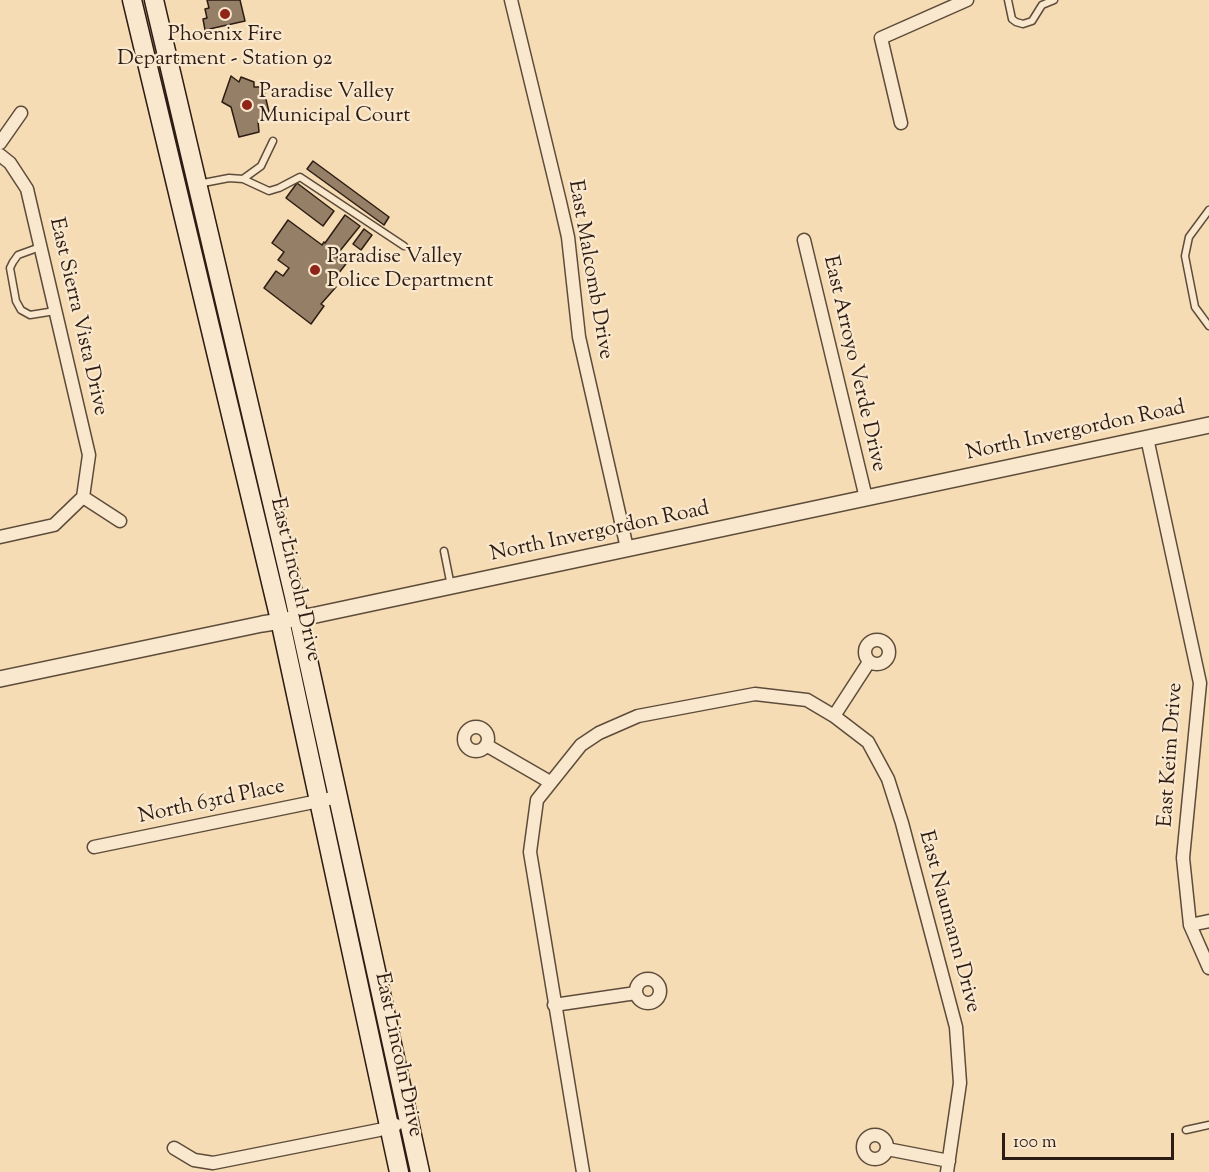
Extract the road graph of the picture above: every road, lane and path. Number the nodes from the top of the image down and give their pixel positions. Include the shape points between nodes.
1 (132, 0) edge
2 (154, 0) edge
3 (511, 0) edge
4 (967, 0) edge
5 (1008, 0) edge
6 (1054, 0) edge
7 (171, 74) junction
8 (151, 78) junction
9 (21, 113) dead end
10 (901, 123) dead end
11 (273, 141) dead end
12 (0, 143) edge
13 (0, 155) edge
14 (243, 179) junction
15 (197, 184) junction
16 (178, 190) junction
17 (1209, 210) edge
18 (804, 240) dead end
19 (404, 246) dead end
20 (41, 247) junction
21 (56, 311) junction
22 (1209, 326) edge
23 (253, 420) junction
24 (235, 425) junction
25 (1209, 425) edge
26 (1147, 438) junction
27 (83, 497) junction
28 (866, 498) junction
29 (120, 521) dead end
30 (0, 537) edge
31 (627, 548) junction
32 (444, 551) dead end
33 (452, 586) junction
34 (299, 618) junction
35 (280, 621) junction
36 (869, 662) dead end
37 (0, 680) edge
38 (834, 716) junction
39 (486, 745) dead end
40 (550, 782) junction
41 (338, 797) junction
42 (319, 801) junction
43 (94, 847) dead end
44 (1209, 921) edge
45 (1190, 925) junction
46 (1209, 968) edge
47 (636, 993) dead end
48 (554, 1005) junction
49 (409, 1122) junction
50 (1209, 1125) edge
51 (389, 1126) junction
52 (1186, 1130) dead end
53 (174, 1148) dead end
54 (887, 1149) dead end
55 (948, 1167) edge
56 (399, 1172) edge
57 (420, 1172) edge
58 (583, 1172) edge

1 - 8 main road, East Lincoln Drive
2 - 7 main road, East Lincoln Drive
3 - 31 street, East Malcomb Drive via 568,237 579,337
4 - 10 street via 881,38
5 - 6 lane via 1012,19 1023,24 1032,21 1042,4
7 - 8 main road
7 - 15 main road, East Lincoln Drive
8 - 16 main road, East Lincoln Drive
9 - 12 street
11 - 14 lane via 261,166
13 - 20 street, East Sierra Vista Drive via 27,189
14 - 15 lane
14 - 19 lane via 269,191 300,177
15 - 16 main road
15 - 23 main road, East Lincoln Drive
16 - 24 main road, East Lincoln Drive
17 - 22 lane via 1189,237 1185,256 1195,307
18 - 28 street, East Arroyo Verde Drive
20 - 21 street, East Sierra Vista Drive
20 - 21 lane via 18,255 10,268 16,301 30,315
21 - 27 street, East Sierra Vista Drive via 89,455
23 - 24 main road
23 - 34 main road, East Lincoln Drive
24 - 35 main road, East Lincoln Drive
25 - 26 street, North Invergordon Road
26 - 28 street, North Invergordon Road
26 - 45 street, East Keim Drive via 1200,683 1184,858
27 - 29 street
27 - 30 street via 54,525
28 - 31 street, North Invergordon Road
31 - 33 street, North Invergordon Road
32 - 33 lane
33 - 34 street, North Invergordon Road
34 - 35 street, North Invergordon Road
34 - 41 main road, East Lincoln Drive
35 - 37 street, North Invergordon Road
35 - 42 main road, East Lincoln Drive
36 - 38 street
38 - 40 street, East Naumann Drive via 807,700 755,694 638,716 581,745
38 - 55 street, East Naumann Drive via 868,742 888,780 956,1027 960,1083
39 - 40 street
40 - 48 street, East Naumann Drive via 537,800 530,852
41 - 42 street, North 63rd Place
41 - 49 main road, East Lincoln Drive
42 - 43 street, North 63rd Place
42 - 51 main road, East Lincoln Drive
44 - 45 street
45 - 46 street, East Keim Drive
47 - 48 street
48 - 58 street, East Naumann Drive
49 - 51 street
49 - 57 main road, East Lincoln Drive
50 - 52 lane
51 - 53 street via 213,1163 194,1160
51 - 56 main road, East Lincoln Drive
54 - 55 street, East Naumann Drive

